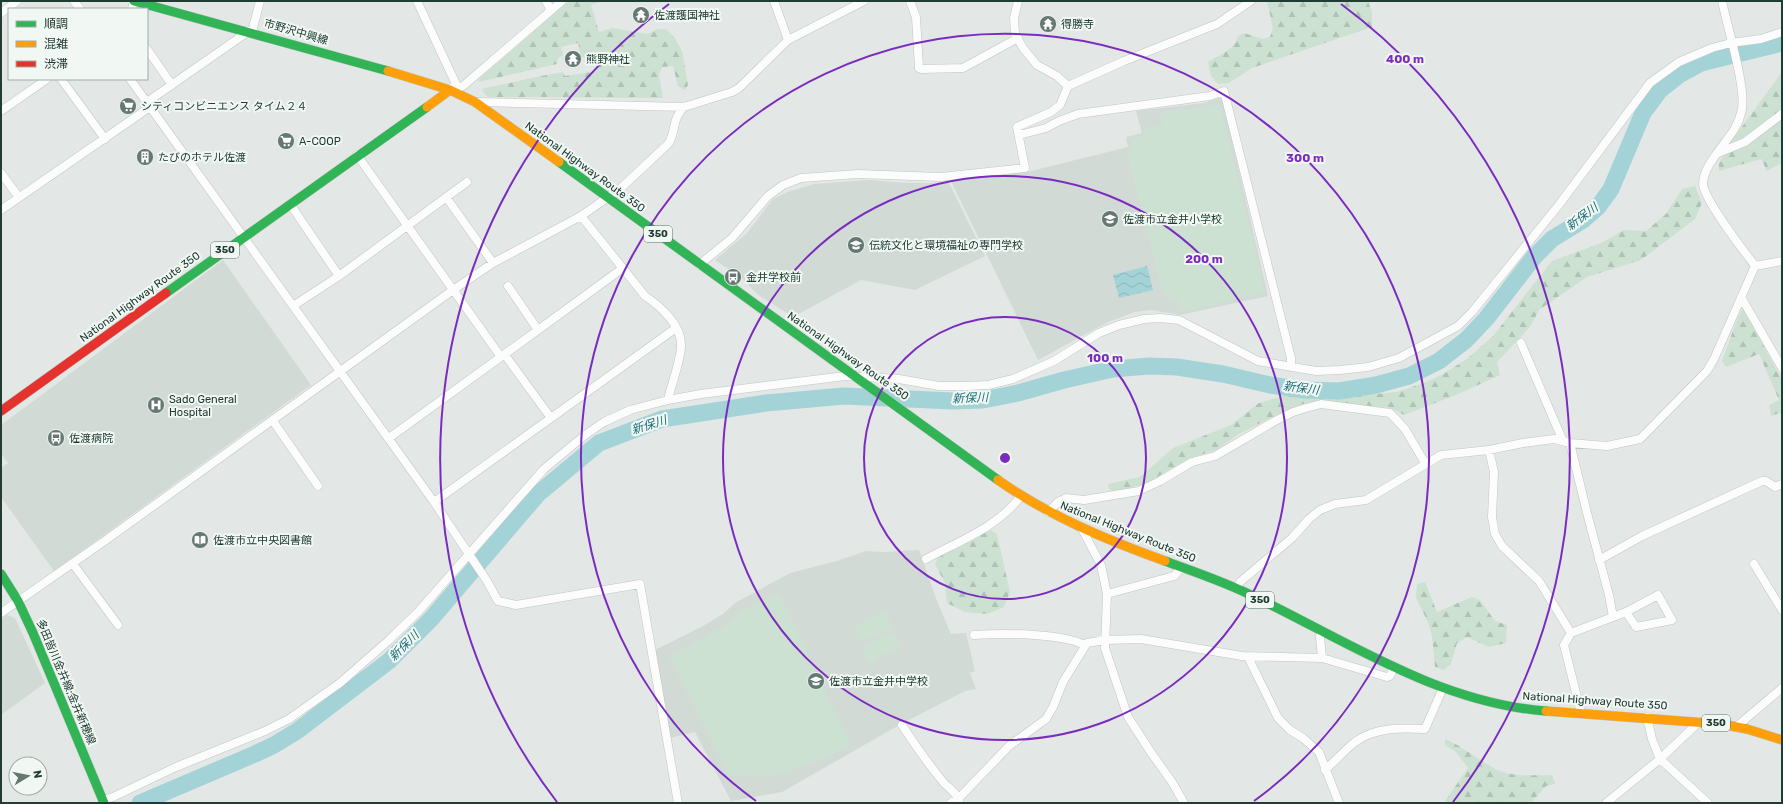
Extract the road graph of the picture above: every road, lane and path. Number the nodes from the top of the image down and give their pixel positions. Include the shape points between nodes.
1 (17, 1) edge
2 (134, 1) edge
3 (260, 1) edge
4 (417, 1) edge
5 (546, 1) edge
6 (562, 1) edge
7 (774, 1) edge
8 (864, 1) edge
9 (910, 1) edge
10 (1018, 1) edge
11 (1251, 1) edge
12 (1722, 1) edge
13 (11, 8) edge
14 (551, 10) junction
15 (250, 31) junction
16 (1782, 32) edge
17 (1018, 38) junction
18 (788, 40) junction
19 (1732, 43) junction
20 (148, 50) edge
21 (47, 80) edge
22 (62, 80) edge
23 (131, 80) edge
24 (172, 85) junction
25 (1068, 86) junction
26 (450, 90) junction
27 (475, 102) junction
28 (148, 104) junction
29 (684, 107) junction
30 (1, 111) edge
31 (1782, 114) edge
32 (1019, 135) junction
33 (105, 139) junction
34 (358, 156) junction
35 (1714, 156) junction
36 (1, 173) edge
37 (467, 182) dead end
38 (18, 196) junction
39 (446, 197) junction
40 (608, 197) junction
41 (290, 204) junction
42 (1, 210) edge
43 (581, 216) junction
44 (408, 225) junction
45 (244, 236) junction
46 (1782, 261) edge
47 (493, 263) junction
48 (699, 265) junction
49 (1755, 266) junction
50 (623, 268) junction
51 (339, 276) junction
52 (508, 286) dead end
53 (453, 290) junction
54 (1741, 297) junction
55 (293, 306) junction
56 (676, 328) junction
57 (538, 330) junction
58 (1521, 343) dead end
59 (503, 356) junction
60 (1291, 367) junction
61 (1782, 368) edge
62 (341, 372) junction
63 (855, 376) junction
64 (668, 400) junction
65 (1, 411) edge
66 (550, 418) junction
67 (273, 421) junction
68 (389, 438) junction
69 (1566, 442) junction
70 (1489, 450) junction
71 (1425, 463) junction
72 (1782, 484) edge
73 (318, 486) dead end
74 (1021, 496) junction
75 (434, 502) junction
76 (1048, 512) junction
77 (1082, 529) junction
78 (469, 554) junction
79 (926, 559) dead end
80 (1599, 560) junction
81 (73, 564) junction
82 (1754, 564) dead end
83 (1182, 567) junction
84 (1, 574) edge
85 (1236, 588) junction
86 (1107, 594) junction
87 (18, 601) junction
88 (1782, 610) edge
89 (1626, 612) junction
90 (1, 613) edge
91 (1613, 617) junction
92 (118, 625) dead end
93 (1571, 633) junction
94 (974, 635) dead end
95 (1320, 637) dead end
96 (1105, 640) junction
97 (1085, 645) junction
98 (1248, 657) junction
99 (1322, 658) junction
100 (1394, 667) junction
101 (1443, 688) junction
102 (1782, 688) edge
103 (1581, 713) junction
104 (1647, 717) junction
105 (1699, 721) junction
106 (902, 725) dead end
107 (1736, 727) junction
108 (1782, 740) edge
109 (1660, 759) junction
110 (1325, 770) junction
111 (959, 800) edge
112 (103, 801) edge
113 (678, 803) edge
114 (951, 803) edge
115 (1184, 803) edge
116 (1339, 803) edge
117 (1606, 803) edge
118 (1708, 803) edge

1 - 13 street
2 - 15 main road, 市野沢中興線
3 - 15 street
4 - 26 street via 456,84
5 - 14 street
6 - 14 street
7 - 18 street
8 - 18 street
9 - 17 street via 916,17 921,69 963,68
10 - 17 street via 1014,18 1015,34
11 - 25 street via 1217,24
12 - 19 street
14 - 26 street via 463,86
15 - 24 street
15 - 26 main road, 市野沢中興線 via 403,74
16 - 19 street via 1761,39
17 - 25 street via 1037,65 1057,76
18 - 29 street via 739,88
19 - 35 street via 1742,108 1736,127
19 - 60 street via 1712,48 1679,62 1650,83 1558,206 1481,302 1458,326 1399,358 1368,366 1316,371
20 - 24 street
21 - 30 street
22 - 33 street
23 - 28 street
24 - 28 street
25 - 32 street via 1060,104 1051,112 1017,127
26 - 27 main road, National Highway Route 350 / 350
26 - 34 main road, National Highway Route 350 / 350
27 - 29 street
27 - 40 main road, National Highway Route 350 / 350
28 - 33 street
28 - 45 street
29 - 40 street via 676,116 671,138 665,147 622,188
31 - 35 street via 1745,142
32 - 48 street via 1025,168 941,177 858,174 801,178 792,181 768,196 732,238
32 - 60 street via 1046,128 1078,114 1210,96 1224,91 1291,358
33 - 38 street
34 - 41 main road, National Highway Route 350 / 350
34 - 44 street
35 - 49 street via 1706,171 1706,194
36 - 38 street
37 - 39 street
38 - 42 street
39 - 44 street
39 - 47 street
40 - 43 street
40 - 48 main road, National Highway Route 350 / 350
41 - 45 main road, National Highway Route 350 / 350
41 - 51 street
43 - 47 street
43 - 50 street
44 - 51 street
44 - 53 street
45 - 55 street
45 - 65 main road, National Highway Route 350 / 350
46 - 49 street
47 - 53 street
48 - 63 main road, National Highway Route 350 / 350
49 - 54 street
50 - 56 street via 645,296 662,309
50 - 57 street
51 - 55 street
52 - 57 street
53 - 59 street
53 - 62 street
54 - 61 street
54 - 69 street via 1707,371 1640,439 1607,446
55 - 62 street
56 - 64 street via 681,346
56 - 66 street
57 - 59 street
58 - 69 street
59 - 66 street
59 - 68 street
60 - 63 street via 1258,361 1179,320 1160,318 1118,325 1099,333 1054,361 1013,379 988,385 939,386 899,379
62 - 67 street
62 - 68 street
63 - 64 street via 784,383
63 - 74 main road, National Highway Route 350 / 350
64 - 78 street via 630,410 604,422 567,449 544,469
66 - 75 street
67 - 73 street
67 - 81 street
68 - 75 street
69 - 70 street via 1554,439
69 - 80 street
70 - 71 street via 1441,455
70 - 93 street via 1494,472 1492,517 1495,534 1502,546 1539,581
71 - 76 street via 1405,429 1390,413 1321,404 1293,412 1215,456 1192,462 1139,491 1084,500 1066,498
71 - 85 street via 1366,500 1335,504 1320,510
72 - 80 street via 1775,487 1762,481 1642,536
74 - 76 main road, National Highway Route 350 / 350
74 - 79 street via 996,522
75 - 78 street
76 - 77 main road, National Highway Route 350 / 350
77 - 83 main road, National Highway Route 350 / 350
77 - 86 street via 1101,565
78 - 112 street via 418,612 388,641 352,673 289,719
78 - 113 street via 498,601 516,605 640,584
80 - 91 street
81 - 87 street
81 - 92 street
82 - 88 street
83 - 85 main road, National Highway Route 350 / 350
83 - 86 street via 1174,576
84 - 87 main road, 多田皆川金井線;金井新穂線
85 - 100 main road, National Highway Route 350 / 350
86 - 96 street
87 - 90 street
87 - 112 main road, 多田皆川金井線;金井新穂線
89 - 89 street via 1658,595 1672,620 1636,627
89 - 91 street
91 - 93 street
93 - 103 street via 1564,645
94 - 97 street via 1061,638
95 - 99 street
96 - 97 street via 1096,640
96 - 98 street via 1141,639
96 - 115 street via 1128,717
97 - 111 street via 1046,719 1009,746
98 - 99 street
98 - 110 street via 1278,718 1319,752
99 - 100 street via 1387,677
100 - 101 main road, National Highway Route 350 / 350
101 - 103 main road, National Highway Route 350 / 350 via 1510,706
101 - 110 street via 1425,729 1385,730 1367,736 1356,741
102 - 107 street
103 - 104 main road, National Highway Route 350 / 350
104 - 105 main road, National Highway Route 350 / 350
104 - 109 street
105 - 107 main road, National Highway Route 350 / 350
105 - 109 street
106 - 111 street
107 - 108 main road, National Highway Route 350 / 350
109 - 117 street
109 - 118 street
110 - 116 street
111 - 114 street

